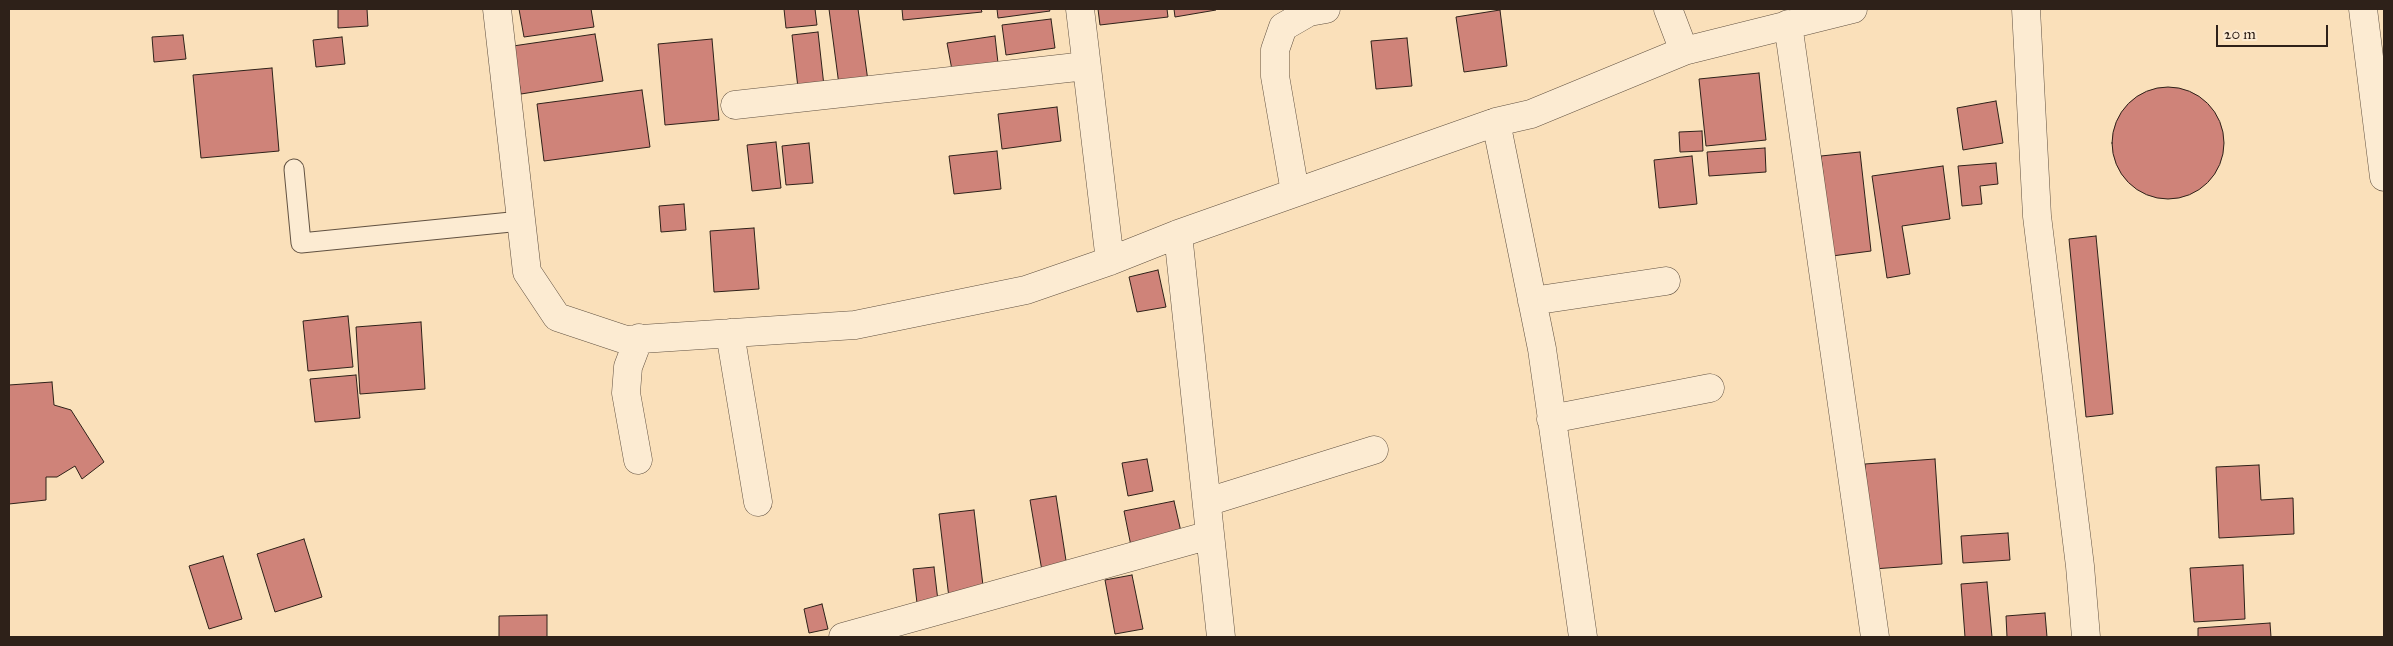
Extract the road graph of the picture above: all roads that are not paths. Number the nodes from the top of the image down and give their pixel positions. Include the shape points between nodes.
1 (497, 9) edge
2 (1080, 9) edge
3 (1326, 9) edge
4 (1668, 9) edge
5 (1854, 9) edge
6 (2026, 9) edge
7 (2364, 9) edge
8 (1788, 24) junction
9 (1684, 52) junction
10 (1086, 66) junction
11 (735, 105) dead end
12 (1496, 122) junction
13 (294, 169) dead end
14 (2384, 177) edge
15 (1295, 192) junction
16 (522, 221) junction
17 (1178, 234) junction
18 (1110, 261) junction
19 (1666, 281) dead end
20 (1532, 300) junction
21 (730, 333) junction
22 (639, 338) junction
23 (1710, 388) dead end
24 (1551, 419) junction
25 (1374, 450) dead end
26 (638, 460) dead end
27 (758, 502) dead end
28 (1207, 502) junction
29 (1210, 535) junction
30 (843, 637) edge
31 (1221, 637) edge
32 (1583, 637) edge
33 (1875, 637) edge
34 (2086, 637) edge

1 - 16 street
2 - 10 street
3 - 15 street via 1309,12 1283,27 1275,50 1275,76
4 - 9 street
5 - 8 street
6 - 34 street via 2036,216
7 - 14 street
8 - 9 street
8 - 33 street
9 - 12 street via 1531,114
10 - 11 street
10 - 18 street
12 - 15 street
12 - 20 street
13 - 16 lane via 301,243
15 - 17 street
16 - 22 street via 527,272 557,317 626,340
17 - 18 street
17 - 28 street
18 - 21 street via 1026,290 855,325
19 - 20 street
20 - 24 street
21 - 22 street
21 - 27 street
22 - 26 street via 628,368 626,393
23 - 24 street
24 - 32 street
25 - 28 street
28 - 29 street
29 - 30 street
29 - 31 street

